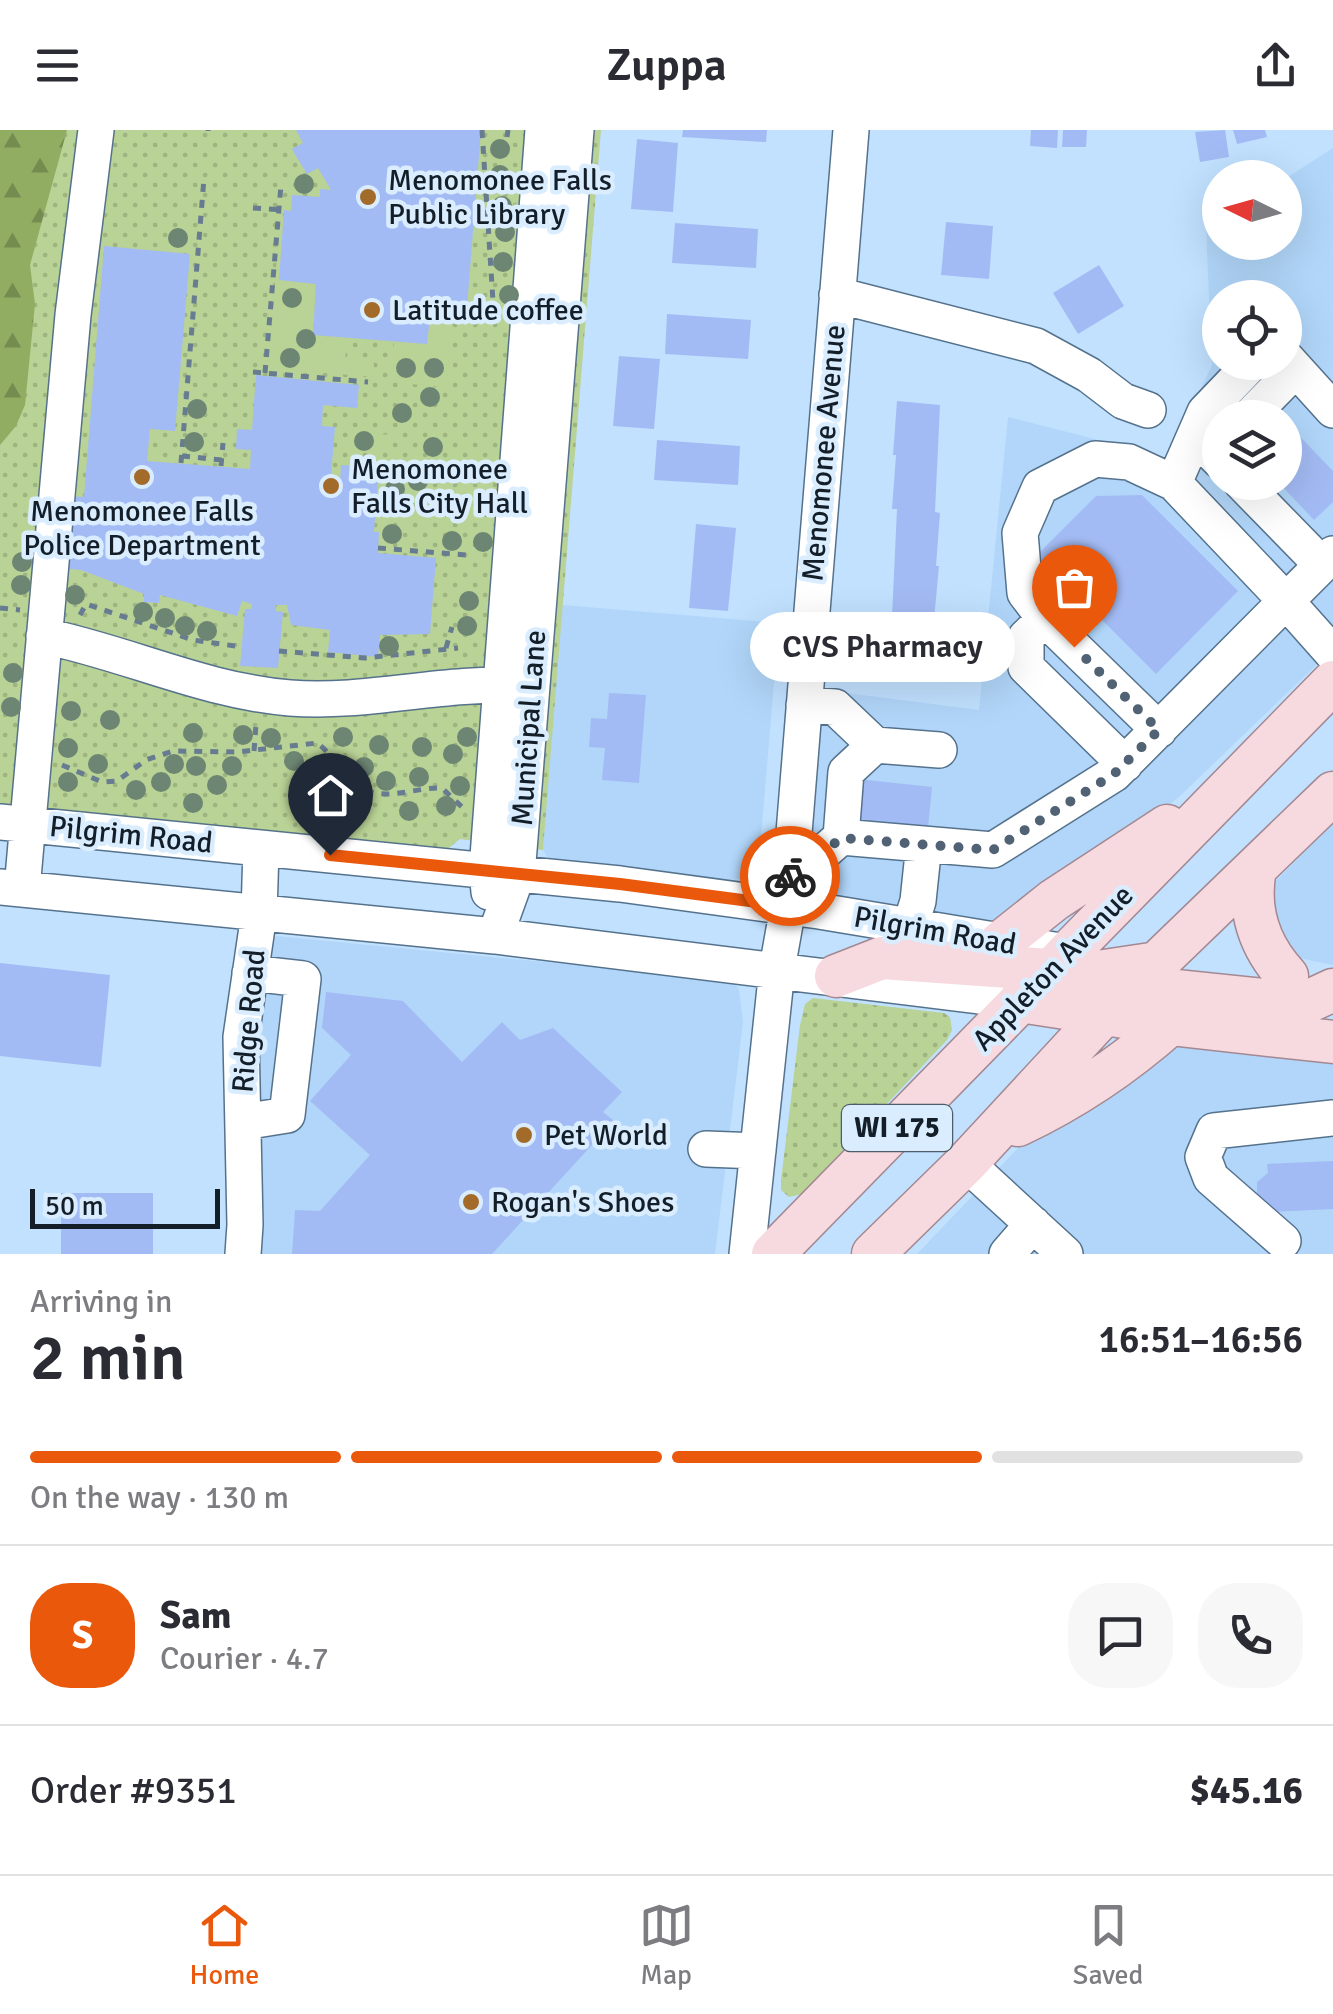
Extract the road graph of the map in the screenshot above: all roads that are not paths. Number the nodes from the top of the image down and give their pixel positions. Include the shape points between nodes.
1 (96, 130) edge
2 (543, 130) edge
3 (576, 130) edge
4 (851, 130) edge
5 (837, 295) junction
6 (1302, 376) edge
7 (1236, 380) edge
8 (1277, 380) edge
9 (1262, 400) edge
10 (1148, 410) dead end
11 (1333, 410) edge
12 (1199, 427) junction
13 (1202, 434) edge
14 (1174, 483) junction
15 (1262, 500) edge
16 (1277, 500) edge
17 (1329, 558) edge
18 (1286, 601) junction
19 (1045, 619) junction
20 (47, 624) junction
21 (1333, 654) edge
22 (1333, 682) edge
23 (517, 686) junction
24 (804, 705) junction
25 (1159, 730) junction
26 (874, 745) junction
27 (939, 750) dead end
28 (1124, 764) junction
29 (1242, 775) junction
30 (1333, 793) edge
31 (14, 824) edge
32 (841, 838) junction
33 (924, 844) junction
34 (262, 849) junction
35 (792, 850) junction
36 (1255, 869) junction
37 (502, 873) junction
38 (11, 888) edge
39 (788, 906) junction
40 (259, 914) junction
41 (910, 927) junction
42 (496, 936) junction
43 (1000, 943) junction
44 (776, 970) junction
45 (250, 973) junction
46 (1044, 975) junction
47 (836, 976) joint
48 (1287, 976) junction
49 (1333, 980) edge
50 (1132, 987) junction
51 (1333, 990) edge
52 (1170, 1024) junction
53 (1333, 1042) edge
54 (1333, 1118) edge
55 (242, 1122) junction
56 (706, 1149) dead end
57 (978, 1150) junction
58 (758, 1151) junction
59 (1033, 1224) junction
60 (1284, 1242) dead end
61 (243, 1254) edge
62 (746, 1254) edge
63 (772, 1254) edge
64 (873, 1254) edge
65 (1007, 1254) edge
66 (1065, 1254) edge

1 - 20 street via 72,315
2 - 23 street, Municipal Lane
3 - 23 street, Municipal Lane
4 - 5 street, Menomonee Avenue
5 - 10 street via 1036,346
5 - 24 street, Menomonee Avenue
6 - 11 street
7 - 12 street
8 - 9 street
12 - 13 street
12 - 14 street
14 - 18 street
14 - 19 street via 1129,462 1095,459 1040,487 1020,534 1025,593
15 - 17 street
16 - 17 street
17 - 18 street
18 - 21 street
18 - 25 street
19 - 25 street
19 - 28 street via 1026,637 1026,667
20 - 23 street via 74,642 198,682 284,697
20 - 31 street
22 - 29 main road, Appleton Avenue / WI 175
23 - 37 street, Municipal Lane
24 - 26 street via 835,707
24 - 35 street, Menomonee Avenue
25 - 28 street
26 - 27 street
26 - 32 street via 846,772
28 - 33 street via 993,850
29 - 43 main road
29 - 46 main road, Appleton Avenue / WI 175
30 - 36 main road, WI 175
31 - 34 street, Pilgrim Road
31 - 38 street
32 - 33 street
32 - 35 street via 824,852
33 - 41 street
34 - 37 street, Pilgrim Road
34 - 40 street, Ridge Road
35 - 39 street, Menomonee Avenue
36 - 48 main road via 1255,920 1272,960
36 - 50 main road, WI 175
37 - 39 street, Pilgrim Road
37 - 42 street, Municipal Lane
38 - 40 street, Pilgrim Road
39 - 41 street, Pilgrim Road
39 - 44 street, Menomonee Avenue
40 - 42 street, Pilgrim Road
40 - 45 street, Ridge Road
41 - 43 street, Pilgrim Road
42 - 44 street, Pilgrim Road
43 - 46 street, Pilgrim Road
44 - 47 street, Pilgrim Road
44 - 58 street, Menomonee Avenue
45 - 55 street, Ridge Road via 241,1037
45 - 55 street via 303,978 286,1115
46 - 47 main road via 882,958
46 - 50 main road, Pilgrim Road
46 - 50 main road, Pilgrim Road
46 - 63 main road, Appleton Avenue / WI 175
48 - 49 main road, Pilgrim Road
48 - 50 main road, Pilgrim Road
50 - 51 main road via 1303,1004
50 - 52 main road, Pilgrim Road
50 - 57 main road, WI 175
52 - 53 main road, Pilgrim Road
52 - 57 main road via 1101,1078
54 - 60 street via 1214,1130 1203,1157 1211,1178
55 - 61 street, Ridge Road
56 - 58 street
57 - 59 street
57 - 64 main road, WI 175
58 - 62 street, Menomonee Avenue
59 - 65 street
59 - 66 street

